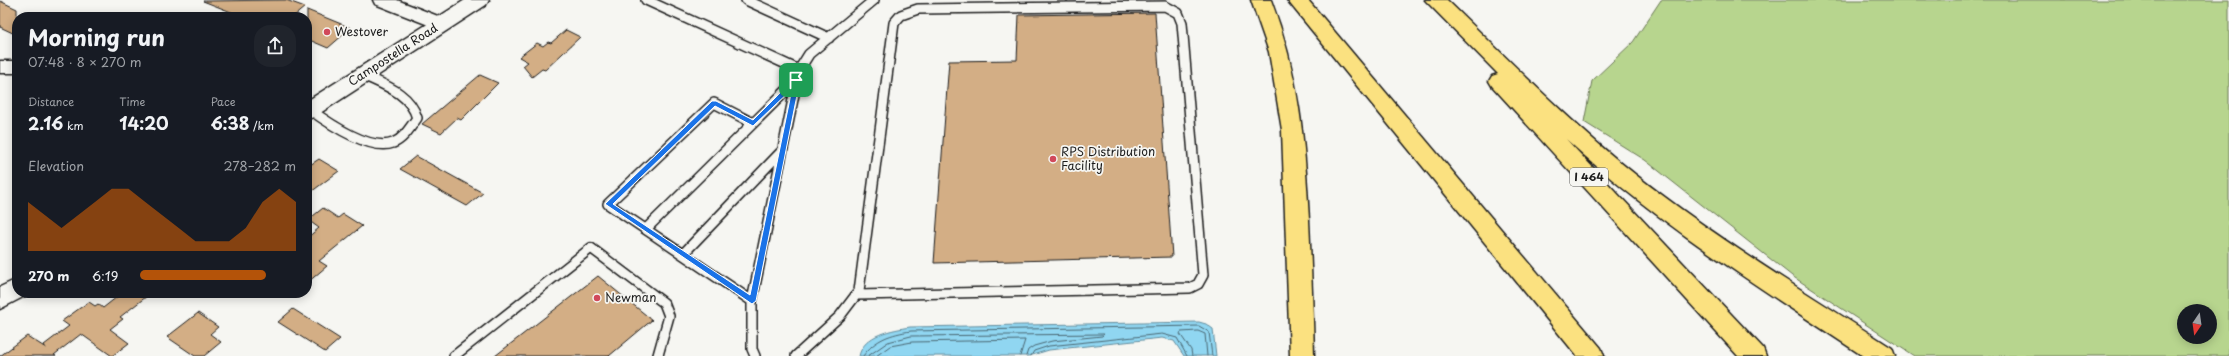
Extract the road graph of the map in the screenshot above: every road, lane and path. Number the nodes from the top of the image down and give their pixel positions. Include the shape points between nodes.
1 (381, 0) edge
2 (480, 0) edge
3 (646, 0) edge
4 (746, 0) edge
5 (874, 0) edge
6 (1261, 0) edge
7 (1297, 0) edge
8 (1423, 0) edge
9 (1435, 0) edge
10 (442, 24) junction
11 (829, 38) junction
12 (12, 67) edge
13 (0, 68) edge
14 (799, 70) junction
15 (363, 75) junction
16 (796, 80) junction
17 (312, 107) edge
18 (312, 112) edge
19 (753, 123) junction
20 (782, 151) junction
21 (646, 229) junction
22 (683, 254) junction
23 (12, 292) edge
24 (857, 295) junction
25 (0, 299) edge
26 (752, 301) junction
27 (454, 356) edge
28 (658, 356) edge
29 (755, 356) edge
30 (796, 356) edge
31 (1302, 356) edge
32 (1592, 356) edge
33 (1754, 356) edge
34 (1883, 356) edge

1 - 10 street
2 - 10 main road, Campostella Road
3 - 14 lane
4 - 11 lane
5 - 11 lane
6 - 31 highway via 1282,60 1294,131
7 - 32 highway
8 - 33 highway, I 464
9 - 34 highway via 1571,132 1627,179 1708,240
10 - 15 main road, Campostella Road
11 - 14 lane via 809,54
12 - 13 street
14 - 16 lane
15 - 17 main road, Campostella Road
15 - 18 lane via 400,94 416,109 417,118 398,140 380,145 367,141
16 - 19 lane
16 - 20 lane
19 - 21 lane
19 - 21 lane via 714,103 608,204
20 - 22 lane
20 - 26 lane
21 - 22 lane
22 - 26 lane
23 - 25 main road
24 - 24 lane via 1190,288 1198,284 1203,275 1182,23 1178,13 1165,6 918,9 901,15 894,23 860,291
24 - 30 lane via 840,316
26 - 29 lane via 752,349
27 - 28 lane via 591,248 664,303 669,316

